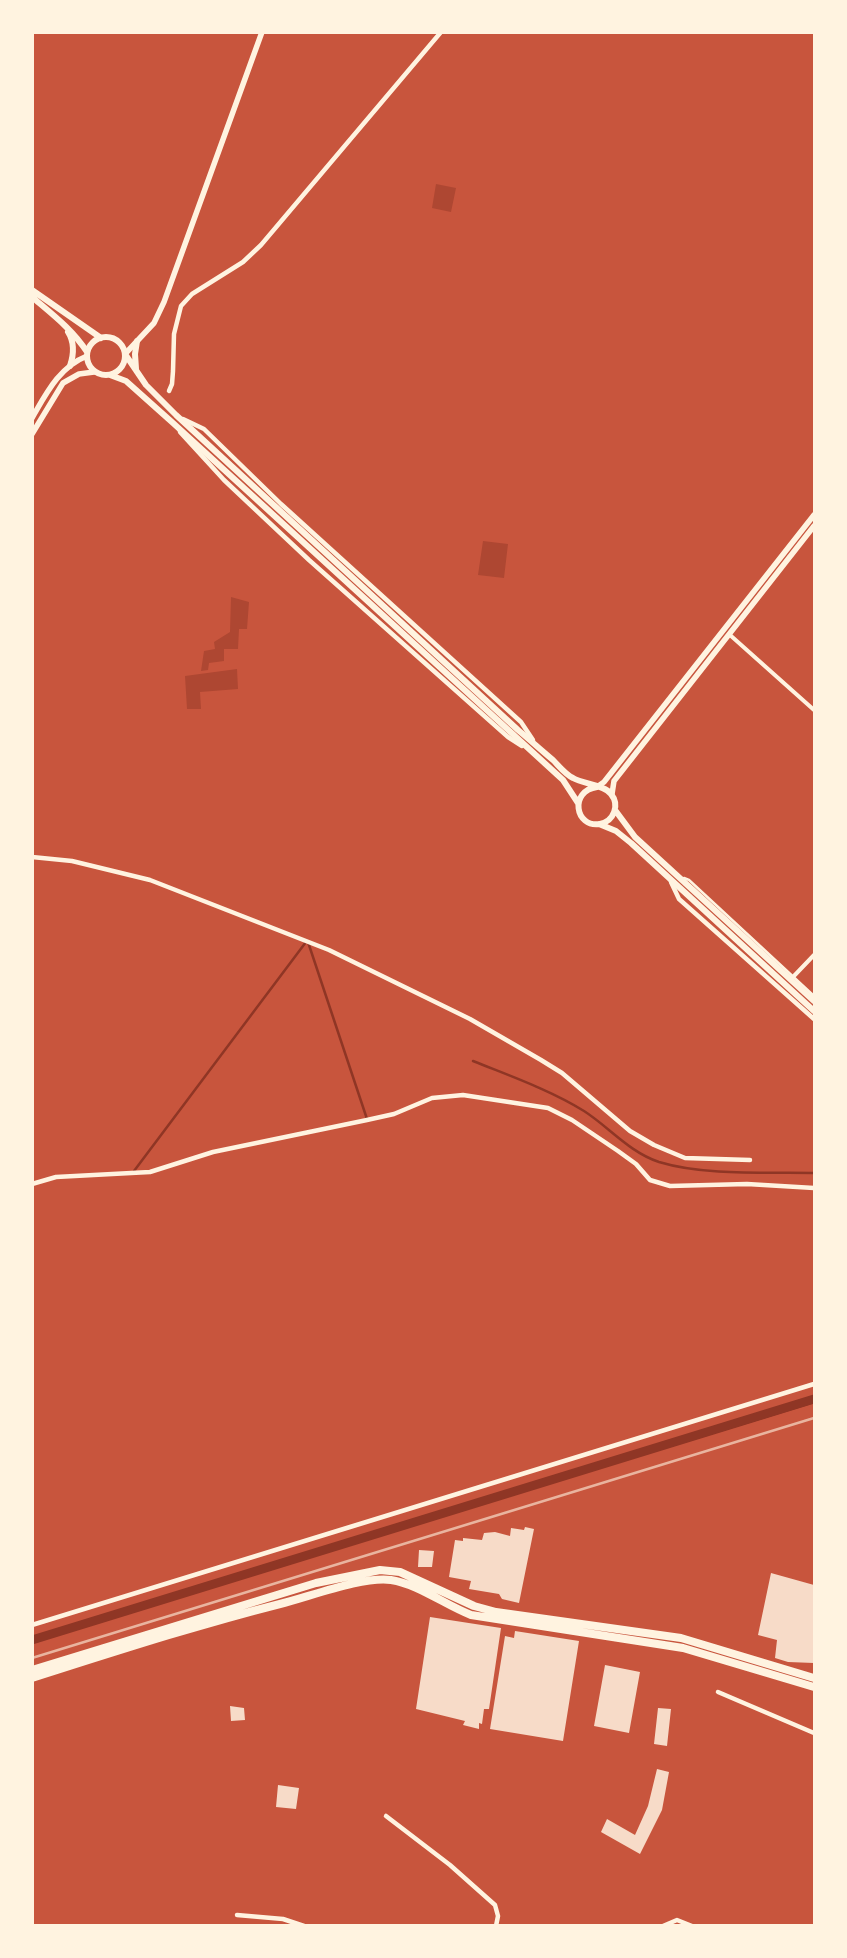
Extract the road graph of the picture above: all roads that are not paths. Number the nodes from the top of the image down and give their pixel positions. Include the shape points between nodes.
1 (262, 32) edge
2 (441, 32) edge
3 (33, 291) edge
4 (61, 322) junction
5 (101, 338) junction
6 (137, 341) junction
7 (87, 354) junction
8 (125, 354) junction
9 (70, 366) junction
10 (94, 372) junction
11 (136, 373) junction
12 (110, 375) junction
13 (169, 391) dead end
14 (32, 418) edge
15 (32, 434) edge
16 (814, 515) edge
17 (814, 526) edge
18 (730, 635) junction
19 (814, 710) edge
20 (597, 787) junction
21 (612, 794) junction
22 (578, 804) junction
23 (615, 810) junction
24 (600, 824) junction
25 (32, 857) edge
26 (676, 875) junction
27 (670, 881) junction
28 (814, 955) edge
29 (793, 977) junction
30 (814, 996) edge
31 (814, 1001) edge
32 (814, 1010) edge
33 (814, 1019) edge
34 (750, 1160) dead end
35 (32, 1184) edge
36 (814, 1188) edge
37 (814, 1384) edge
38 (32, 1625) edge
39 (32, 1670) edge
40 (32, 1678) edge
41 (814, 1678) edge
42 (814, 1687) edge
43 (718, 1692) dead end
44 (814, 1733) edge
45 (386, 1816) dead end
46 (237, 1915) dead end
47 (304, 1926) edge
48 (496, 1926) edge
49 (662, 1926) edge
50 (692, 1926) edge

1 - 6 street via 164,302 154,323
2 - 13 street via 261,245 243,262 192,294 181,306 174,334
3 - 4 main road
3 - 5 main road
4 - 7 main road
4 - 9 main road via 73,345
5 - 7 main road via 90,346
5 - 8 main road via 119,342
6 - 8 street
6 - 11 main road
7 - 9 street
7 - 10 main road via 87,362
8 - 11 main road
8 - 12 main road via 122,366
9 - 14 street via 52,382
10 - 12 main road
10 - 15 street via 79,374 63,383
11 - 20 main road via 176,415 570,777
12 - 22 main road via 126,381 174,423 565,783
16 - 20 street
17 - 18 street
18 - 19 street
18 - 21 street via 614,781
20 - 21 main road
20 - 22 main road via 586,790
21 - 23 main road
22 - 24 main road via 584,819
23 - 24 main road
23 - 26 main road via 635,837
24 - 27 main road via 616,831
25 - 34 street via 72,861 150,880 330,950 470,1019 541,1060 562,1073 630,1131 654,1145 685,1158
26 - 29 lane via 689,880
26 - 31 main road
27 - 32 main road
27 - 33 street via 679,899
28 - 29 street
29 - 30 lane
35 - 36 street via 56,1177 150,1172 213,1152 394,1114 432,1098 463,1095 548,1108 618,1151 650,1180 670,1186 747,1184
37 - 38 street
39 - 41 main road via 316,1583 380,1570 400,1572 474,1606 496,1612 681,1638
40 - 42 main road via 256,1610 354,1584 390,1580 411,1586 471,1615 683,1648
43 - 44 street
45 - 48 street via 450,1864 495,1905
46 - 47 street via 283,1919
49 - 50 street via 677,1920

